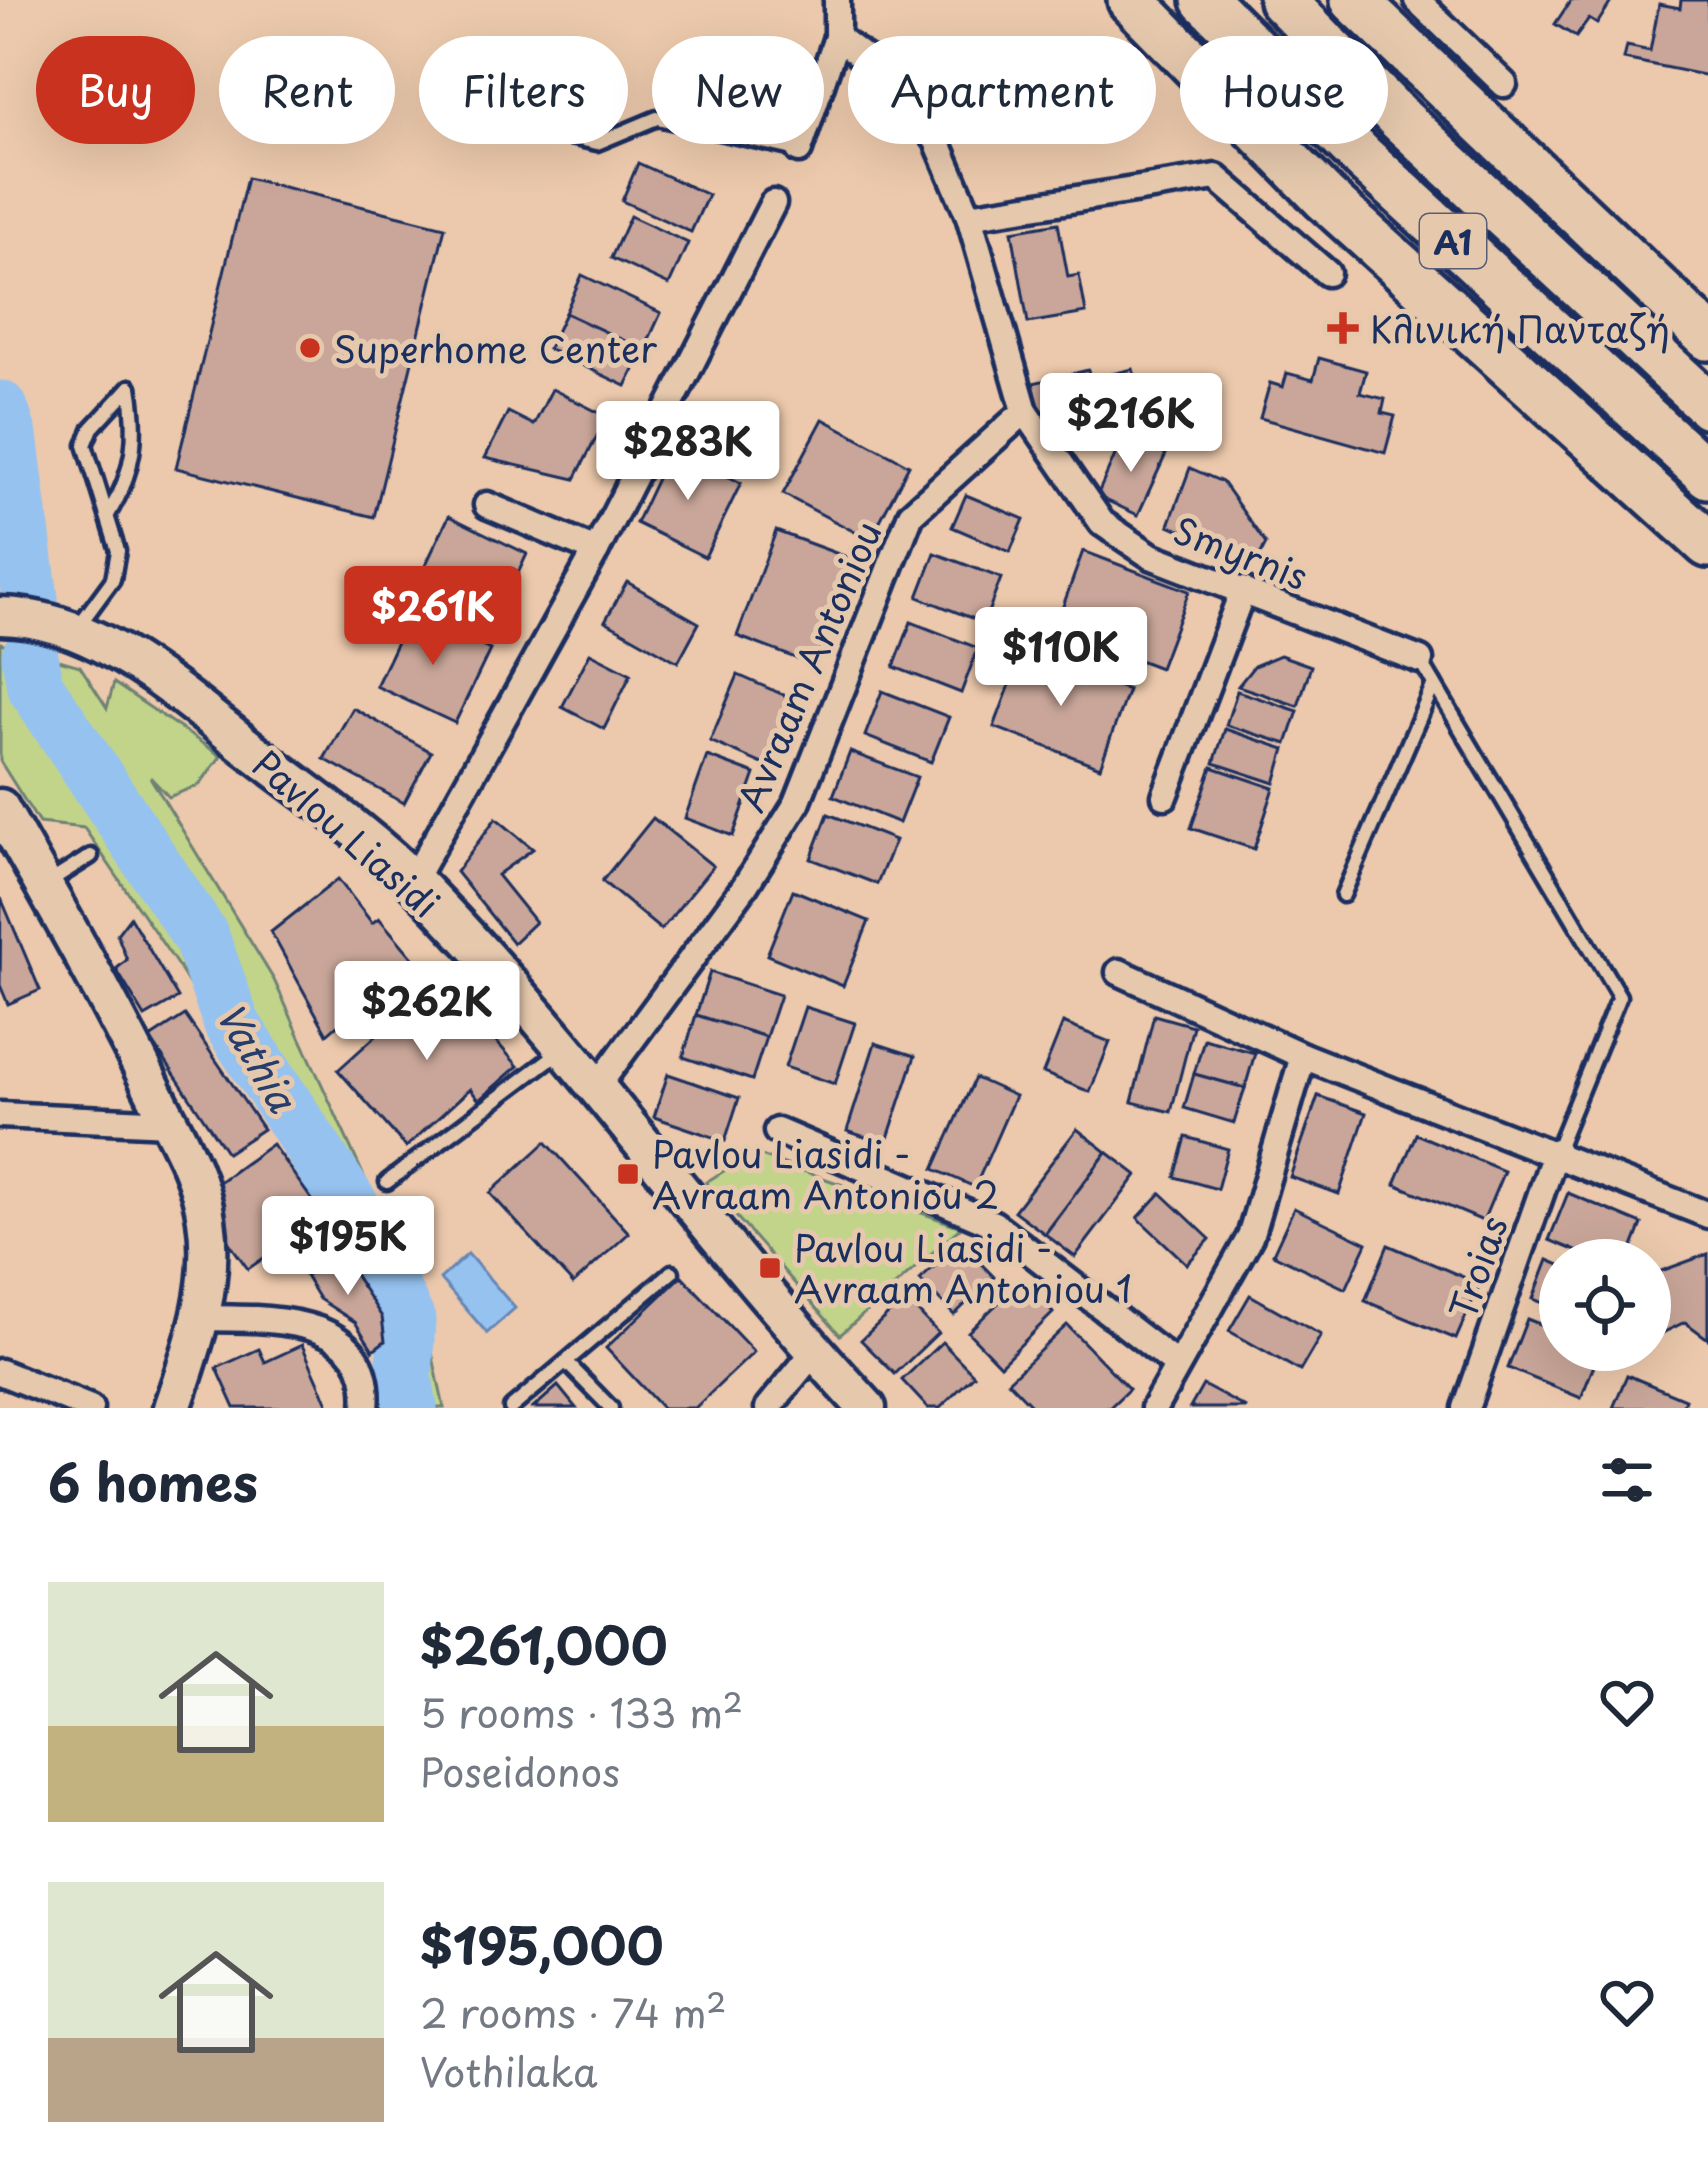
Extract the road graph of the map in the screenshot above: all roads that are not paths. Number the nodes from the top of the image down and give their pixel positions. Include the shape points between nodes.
1 (837, 0) edge
2 (1131, 0) edge
3 (1205, 0) edge
4 (1282, 0) edge
5 (1354, 0) edge
6 (1417, 0) edge
7 (837, 38) junction
8 (1504, 84) dead end
9 (628, 130) edge
10 (800, 150) joint
11 (773, 203) dead end
12 (969, 216) junction
13 (1327, 273) dead end
14 (1708, 337) edge
15 (1708, 405) edge
16 (1025, 411) junction
17 (1708, 475) edge
18 (488, 505) dead end
19 (109, 513) junction
20 (1708, 544) edge
21 (596, 551) junction
22 (1243, 590) junction
23 (0, 616) edge
24 (76, 630) junction
25 (1420, 660) joint
26 (1434, 684) junction
27 (1165, 796) dead end
28 (0, 808) edge
29 (91, 856) dead end
30 (413, 881) junction
31 (44, 885) junction
32 (1343, 895) dead end
33 (1119, 972) dead end
34 (562, 1049) junction
35 (1303, 1056) junction
36 (596, 1087) junction
37 (0, 1115) edge
38 (169, 1123) junction
39 (777, 1131) dead end
40 (1556, 1151) junction
41 (388, 1182) dead end
42 (1708, 1215) edge
43 (672, 1272) dead end
44 (203, 1318) junction
45 (814, 1352) junction
46 (566, 1362) junction
47 (1178, 1365) junction
48 (0, 1372) edge
49 (90, 1408) edge
50 (172, 1408) edge
51 (366, 1408) edge
52 (511, 1408) edge
53 (611, 1408) edge
54 (768, 1408) edge
55 (867, 1408) edge
56 (1154, 1408) edge
57 (1466, 1408) edge

1 - 7 street
2 - 20 highway via 1325,198
3 - 17 highway, A1 via 1361,156
4 - 15 highway, A1
5 - 14 highway
6 - 8 street
7 - 10 street
7 - 12 street, Smyrnis via 884,74 938,141
9 - 10 lane via 657,118
11 - 21 street
12 - 13 street via 1216,177
12 - 16 street, Smyrnis
16 - 22 street, Smyrnis via 1102,523 1151,556
16 - 36 street, Avraam Antoniou via 911,514 797,802 746,886
18 - 21 street
19 - 19 lane via 86,446 130,387 138,434 125,487
19 - 24 lane via 118,551 113,579
21 - 30 street
22 - 25 street, Smyrnis
22 - 27 street
23 - 24 street, Pavlou Liasidi via 38,616
24 - 30 street, Pavlou Liasidi via 208,716
25 - 26 lane
26 - 32 lane
26 - 40 lane via 1619,996
28 - 31 street
29 - 31 lane
30 - 34 street, Pavlou Liasidi
31 - 38 street
33 - 35 street
34 - 36 street, Pavlou Liasidi
34 - 41 lane
35 - 40 street
35 - 47 street via 1250,1238
36 - 45 street, Pavlou Liasidi
37 - 38 street
38 - 44 street via 196,1174 207,1222
39 - 47 street via 994,1224
40 - 42 street
40 - 57 street, Troias
43 - 46 lane
44 - 50 street
44 - 51 street via 291,1319 335,1336 357,1362
45 - 54 street
45 - 55 street, Pavlou Liasidi
46 - 52 lane
46 - 53 lane
47 - 56 street
48 - 49 street

